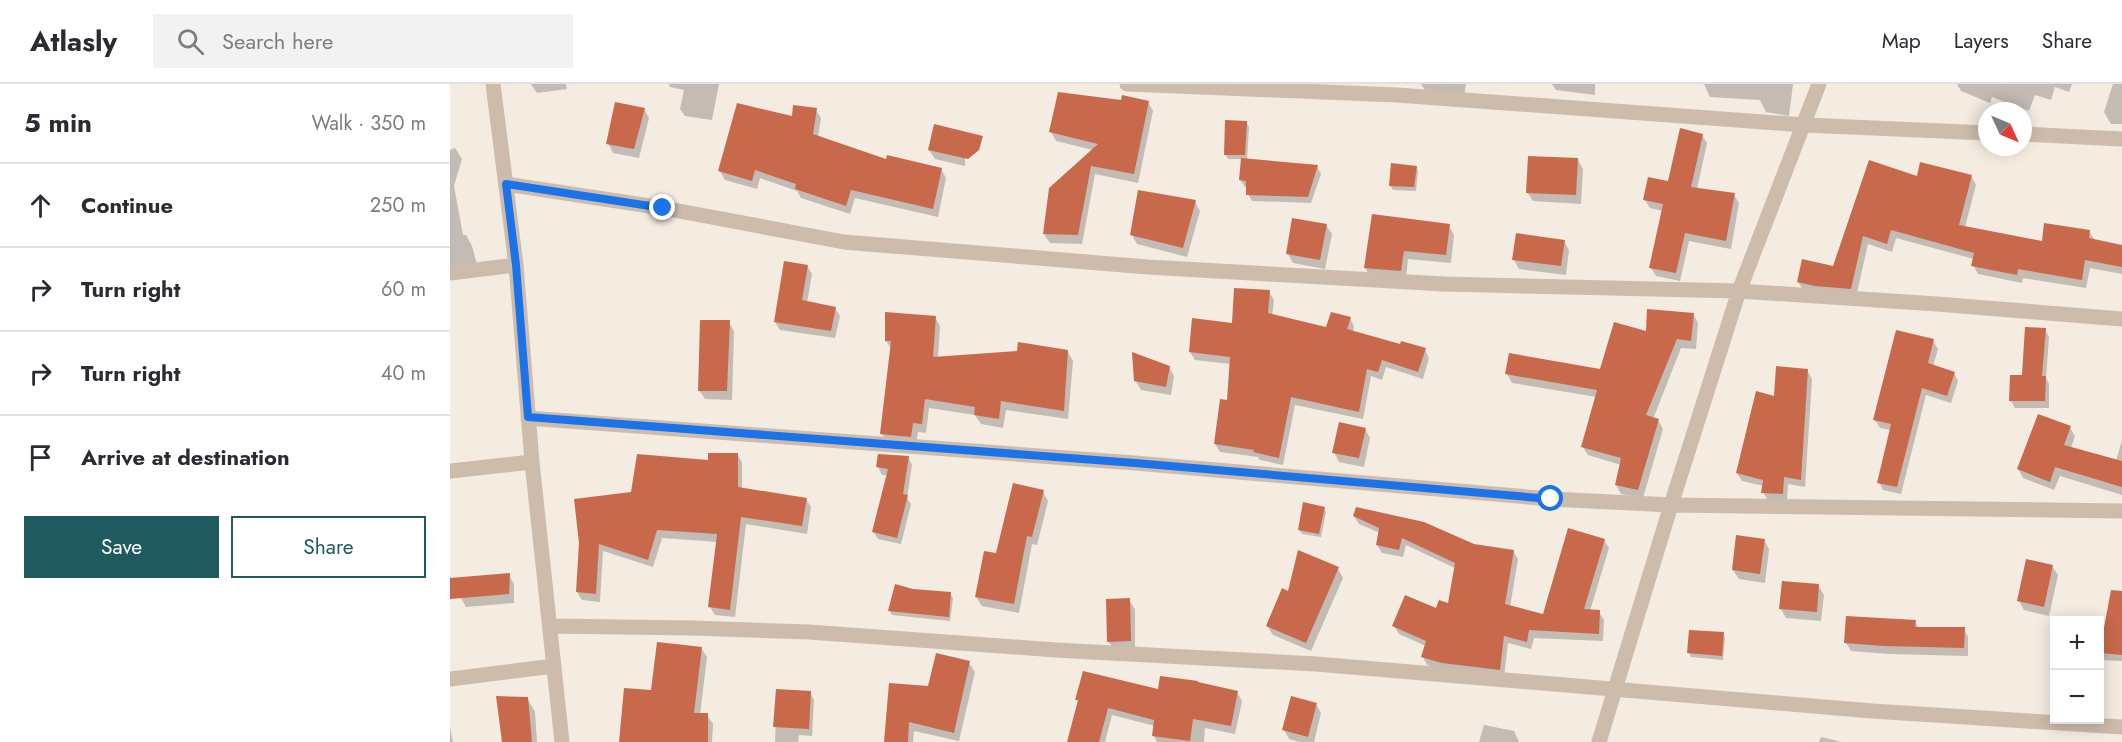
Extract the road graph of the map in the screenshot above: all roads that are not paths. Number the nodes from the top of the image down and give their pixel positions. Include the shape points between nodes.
1 (493, 84) edge
2 (1127, 84) edge
3 (1819, 84) edge
4 (1805, 125) junction
5 (1978, 133) edge
6 (2032, 134) edge
7 (2122, 139) edge
8 (506, 184) junction
9 (516, 265) junction
10 (450, 273) edge
11 (1739, 291) junction
12 (2122, 320) edge
13 (528, 417) junction
14 (532, 462) junction
15 (450, 471) edge
16 (1671, 505) junction
17 (2122, 510) edge
18 (550, 627) junction
19 (554, 666) junction
20 (450, 679) edge
21 (1614, 690) junction
22 (2122, 727) edge
23 (562, 742) edge
24 (1599, 742) edge

1 - 8 street
2 - 4 street via 1397,95
3 - 4 street
4 - 5 street
4 - 11 street
6 - 7 street
8 - 9 street
8 - 11 street via 843,242 1148,267 1432,284
9 - 10 street
9 - 13 street
11 - 12 street
11 - 16 street
13 - 14 street
13 - 16 street via 1551,499
14 - 15 street
14 - 18 street
16 - 17 street
16 - 21 street
18 - 19 street
18 - 21 street via 809,633 1316,664
19 - 20 street
19 - 23 street
21 - 22 street
21 - 24 street

